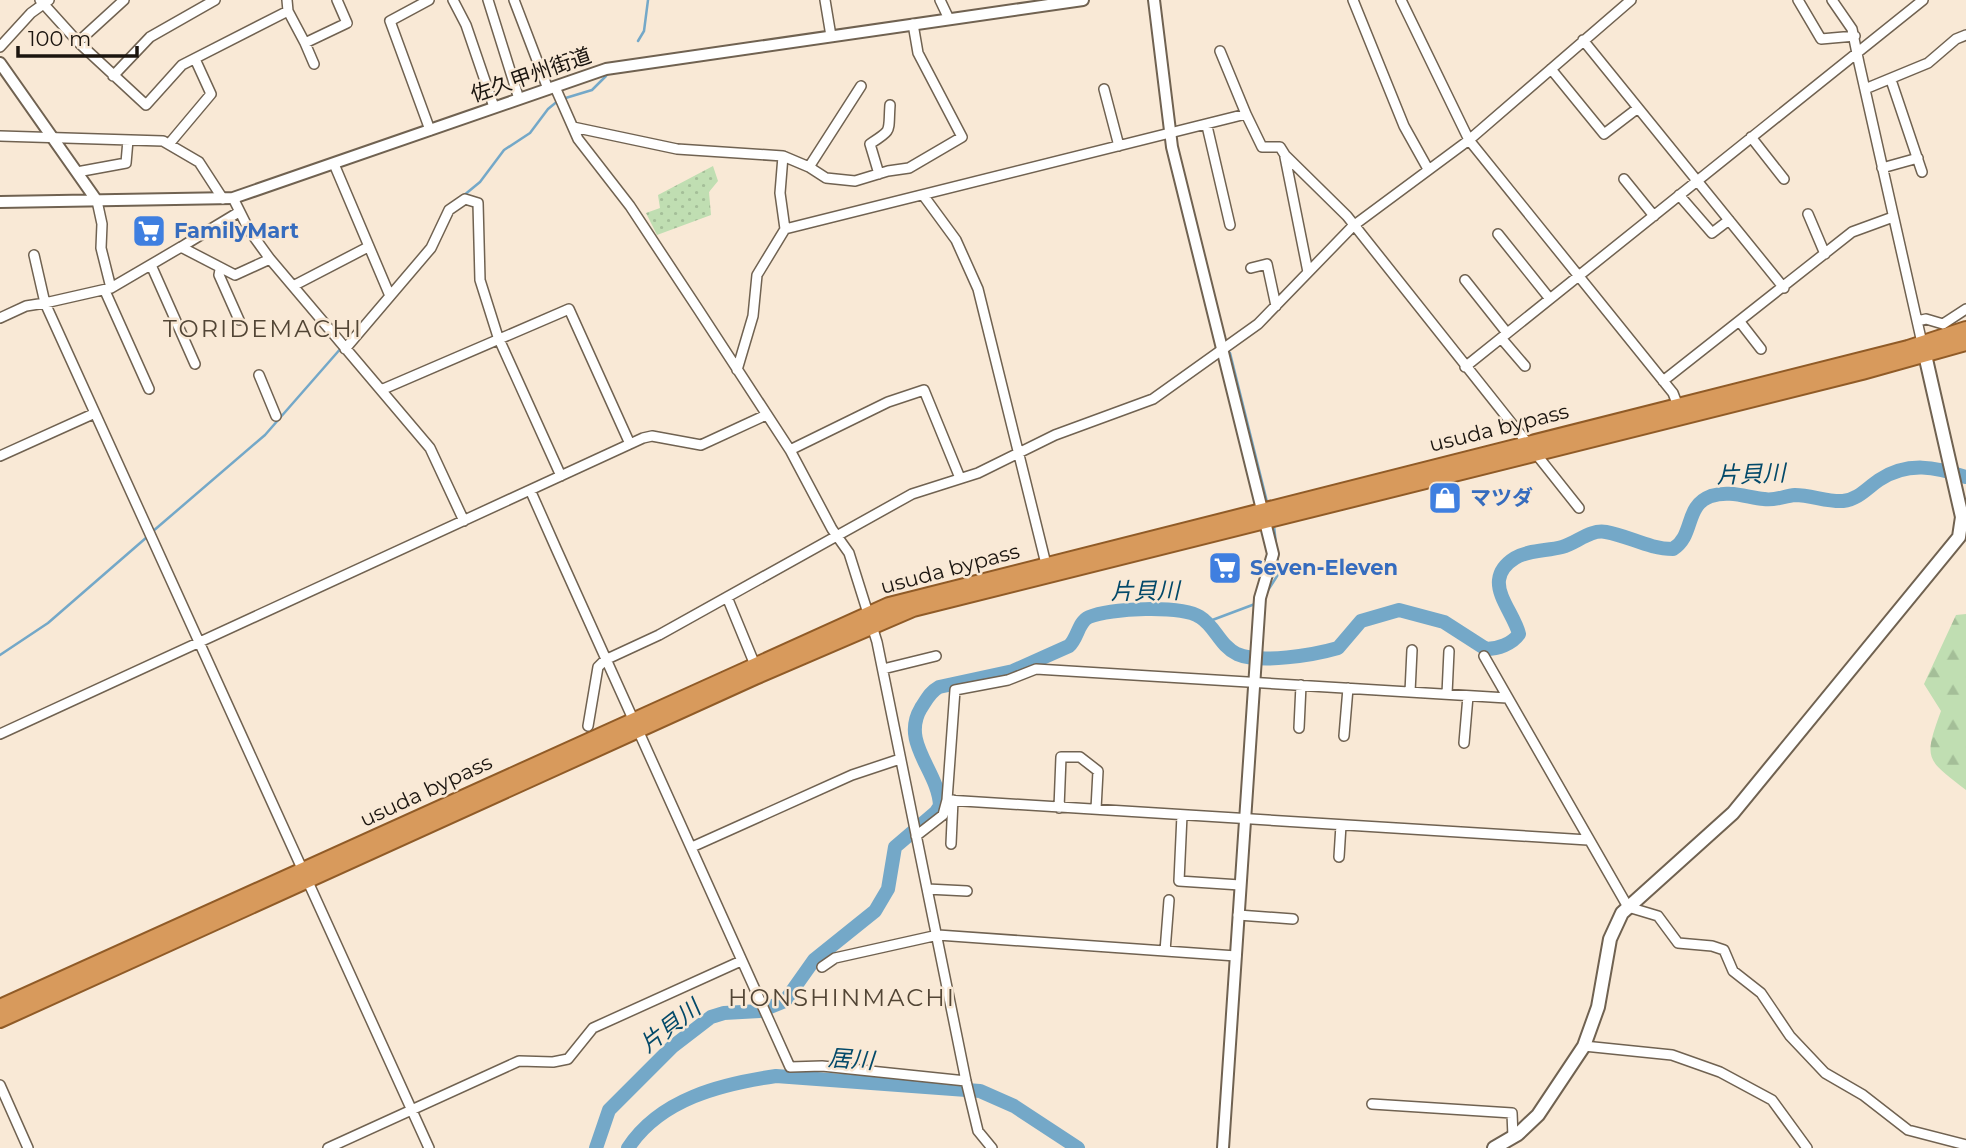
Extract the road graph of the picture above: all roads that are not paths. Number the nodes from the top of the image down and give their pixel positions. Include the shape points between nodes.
1 (124, 0) edge
2 (215, 0) edge
3 (287, 0) edge
4 (337, 0) edge
5 (429, 0) edge
6 (453, 0) edge
7 (488, 0) edge
8 (514, 0) edge
9 (825, 0) edge
10 (940, 0) edge
11 (1083, 0) edge
12 (1154, 0) edge
13 (1353, 0) edge
14 (1401, 0) edge
15 (1631, 0) edge
16 (1798, 0) edge
17 (1832, 0) edge
18 (1923, 0) edge
19 (44, 1) edge
20 (288, 11) junction
21 (949, 19) junction
22 (913, 24) junction
23 (1966, 35) edge
24 (831, 36) junction
25 (1855, 36) junction
26 (1583, 40) junction
27 (78, 41) junction
28 (305, 43) junction
29 (0, 47) edge
30 (1220, 51) dead end
31 (1859, 52) junction
32 (195, 58) junction
33 (0, 63) edge
34 (314, 64) dead end
35 (1551, 68) junction
36 (113, 76) junction
37 (1891, 80) junction
38 (861, 86) dead end
39 (551, 88) junction
40 (1104, 89) dead end
41 (1865, 89) junction
42 (519, 99) junction
43 (890, 105) dead end
44 (494, 107) junction
45 (1638, 108) junction
46 (1246, 114) junction
47 (1207, 126) junction
48 (573, 127) junction
49 (430, 130) junction
50 (1171, 134) junction
51 (0, 135) edge
52 (52, 137) junction
53 (1751, 137) junction
54 (128, 140) junction
55 (1469, 140) junction
56 (169, 144) junction
57 (1119, 146) junction
58 (1285, 155) junction
59 (783, 156) junction
60 (1918, 158) junction
61 (334, 164) junction
62 (808, 167) junction
63 (1882, 168) junction
64 (1428, 169) junction
65 (77, 172) junction
66 (1922, 173) dead end
67 (879, 174) junction
68 (1784, 178) dead end
69 (1624, 179) dead end
70 (1697, 181) junction
71 (923, 195) junction
72 (1679, 195) junction
73 (228, 199) junction
74 (97, 201) junction
75 (0, 202) edge
76 (239, 212) junction
77 (1808, 214) dead end
78 (1654, 216) junction
79 (1893, 216) junction
80 (1729, 220) junction
81 (1230, 225) dead end
82 (1353, 226) junction
83 (785, 229) junction
84 (1498, 234) dead end
85 (181, 247) junction
86 (368, 247) junction
87 (1825, 254) junction
88 (38, 259) dead end
89 (270, 259) junction
90 (151, 265) junction
91 (1251, 268) dead end
92 (220, 270) junction
93 (1308, 272) junction
94 (1578, 276) junction
95 (1465, 280) dead end
96 (293, 286) junction
97 (1784, 288) junction
98 (108, 290) junction
99 (389, 295) junction
100 (1550, 299) junction
101 (45, 303) junction
102 (1276, 306) junction
103 (1966, 309) edge
104 (0, 318) edge
105 (239, 320) dead end
106 (1917, 321) junction
107 (1740, 322) junction
108 (1966, 329) edge
109 (1504, 335) junction
110 (498, 337) junction
111 (343, 347) junction
112 (1965, 347) edge
113 (1223, 349) junction
114 (1761, 349) dead end
115 (1923, 349) junction
116 (195, 364) dead end
117 (1525, 366) dead end
118 (1465, 367) junction
119 (737, 370) junction
120 (259, 375) dead end
121 (1663, 381) junction
122 (149, 389) dead end
123 (381, 390) junction
124 (1678, 406) junction
125 (93, 414) junction
126 (766, 415) junction
127 (276, 416) dead end
128 (631, 444) junction
129 (1530, 448) junction
130 (790, 450) junction
131 (1020, 453) junction
132 (0, 456) edge
133 (561, 476) junction
134 (960, 478) junction
135 (531, 492) junction
136 (1579, 508) dead end
137 (1963, 511) edge
138 (1264, 516) junction
139 (464, 521) junction
140 (837, 536) junction
141 (1046, 564) junction
142 (727, 597) junction
143 (871, 619) junction
144 (200, 643) junction
145 (1412, 650) dead end
146 (1449, 650) dead end
147 (936, 656) dead end
148 (1484, 656) dead end
149 (605, 660) junction
150 (755, 665) junction
151 (883, 669) junction
152 (1254, 682) junction
153 (1301, 685) junction
154 (1348, 688) junction
155 (1410, 692) junction
156 (1447, 694) junction
157 (1468, 695) junction
158 (1507, 698) junction
159 (588, 726) dead end
160 (634, 726) junction
161 (1299, 728) dead end
162 (0, 734) edge
163 (1344, 736) dead end
164 (1464, 743) dead end
165 (900, 759) junction
166 (950, 800) junction
167 (1059, 807) junction
168 (1096, 809) junction
169 (1182, 815) junction
170 (1244, 819) junction
171 (1341, 825) junction
172 (916, 835) junction
173 (1588, 840) junction
174 (951, 844) dead end
175 (692, 847) junction
176 (1339, 857) dead end
177 (305, 875) junction
178 (1240, 885) junction
179 (928, 889) junction
180 (967, 891) dead end
181 (1170, 900) dead end
182 (1628, 906) junction
183 (1238, 915) junction
184 (1293, 919) dead end
185 (938, 935) junction
186 (1166, 951) junction
187 (1236, 956) junction
188 (741, 961) junction
189 (822, 967) dead end
190 (0, 1007) edge
191 (0, 1020) edge
192 (1584, 1046) junction
193 (0, 1085) edge
194 (967, 1087) junction
195 (1372, 1104) dead end
196 (412, 1110) junction
197 (1513, 1138) junction
198 (1946, 1144) edge
199 (1966, 1145) edge
200 (986, 1146) edge
201 (29, 1148) edge
202 (328, 1148) edge
203 (429, 1148) edge
204 (1223, 1148) edge
205 (1494, 1148) edge
206 (1807, 1148) edge

1 - 27 street
2 - 36 street via 149,37
3 - 20 street
4 - 28 street via 347,23
5 - 49 street via 390,20
6 - 44 street
7 - 42 street
8 - 39 street
9 - 24 street
10 - 21 street
11 - 21 street, 佐久甲州街道
12 - 50 street
13 - 64 street via 1404,126
14 - 55 street
15 - 26 street
16 - 25 street via 1821,39
17 - 25 street
18 - 31 street
19 - 27 street
19 - 29 street
20 - 28 street
20 - 32 street
21 - 22 street, 佐久甲州街道
22 - 24 street, 佐久甲州街道
22 - 67 street via 918,53 962,137 909,168
23 - 37 street via 1928,63
24 - 39 street, 佐久甲州街道 via 630,64
25 - 31 street
26 - 35 street
26 - 45 street
27 - 36 street
28 - 34 street
30 - 46 street
31 - 41 street
31 - 53 street
32 - 36 street via 182,65 146,105
32 - 56 street via 211,94
33 - 52 street
35 - 45 street via 1604,134
35 - 55 street
37 - 41 street
37 - 60 street
38 - 62 street
39 - 42 street, 佐久甲州街道
39 - 48 street
40 - 57 street
41 - 63 street
42 - 44 street, 佐久甲州街道
43 - 67 street via 890,130 870,144
44 - 49 street, 佐久甲州街道
45 - 70 street
46 - 47 street
46 - 58 street via 1258,143 1280,147
47 - 50 street
47 - 81 street
48 - 59 street via 677,149
48 - 119 street via 630,205
49 - 61 street, 佐久甲州街道
50 - 57 street
50 - 113 street
51 - 52 street
52 - 54 street
52 - 65 street
53 - 68 street
53 - 70 street
54 - 56 street
54 - 65 street via 126,163
55 - 64 street
55 - 94 street
56 - 73 street via 199,162
57 - 71 street
58 - 82 street
58 - 93 street
59 - 62 street
59 - 83 street via 780,193
60 - 63 street
60 - 66 street
61 - 73 street, 佐久甲州街道
61 - 86 street
62 - 67 street via 826,178 849,181
63 - 79 street
64 - 82 street
65 - 74 street
69 - 78 street
70 - 72 street
70 - 80 street
71 - 83 street
71 - 131 street via 956,240 971,271
72 - 78 street
72 - 80 street via 1712,233
73 - 74 street, 佐久甲州街道
73 - 76 street
74 - 75 street, 佐久甲州街道
74 - 98 street
76 - 85 street
76 - 89 street
77 - 87 street
78 - 94 street
79 - 87 street via 1861,226
79 - 106 street
80 - 97 street
82 - 93 street
82 - 118 street
83 - 119 street via 757,275 753,316
84 - 100 street
85 - 90 street
85 - 92 street
86 - 96 street
86 - 99 street
87 - 97 street
88 - 101 street
89 - 92 street via 235,275
89 - 96 street
90 - 98 street
90 - 116 street
91 - 102 street via 1267,264
92 - 105 street
93 - 102 street
94 - 100 street
94 - 121 street
95 - 109 street
96 - 111 street
97 - 107 street
98 - 101 street
98 - 122 street
99 - 110 street via 432,248 449,210 478,197 480,279
99 - 111 street
100 - 109 street
101 - 104 street
101 - 125 street
102 - 113 street
103 - 106 street via 1949,323
106 - 115 street
107 - 114 street
107 - 121 street
108 - 115 highway, usuda bypass
109 - 117 street
109 - 118 street
110 - 123 street
110 - 128 street via 569,309
110 - 133 street
111 - 123 street
112 - 115 highway, usuda bypass
113 - 131 street via 1153,398
113 - 138 street
115 - 124 highway, usuda bypass
115 - 129 highway, usuda bypass
115 - 137 main road
118 - 129 street
119 - 126 street
120 - 127 street
121 - 124 street
123 - 139 street via 430,448
124 - 129 highway, usuda bypass
125 - 132 street
125 - 144 street
126 - 128 street via 701,444 648,436
126 - 130 street
128 - 133 street
129 - 136 street
129 - 138 highway, usuda bypass
130 - 134 street via 888,402 924,390
130 - 140 street
131 - 134 street
131 - 141 street
133 - 135 street
134 - 140 street via 912,494
135 - 139 street
135 - 149 street
137 - 182 main road via 1952,548 1733,814
138 - 141 highway, usuda bypass
138 - 143 highway, usuda bypass
138 - 152 street via 1273,560 1260,598
139 - 144 street
140 - 142 street
140 - 143 street via 849,553
141 - 143 highway, usuda bypass via 911,598
142 - 149 street
142 - 150 street
143 - 150 highway, usuda bypass
143 - 151 street
143 - 160 highway, usuda bypass
144 - 162 street
144 - 177 street
145 - 155 street
146 - 156 street
147 - 151 street
148 - 158 street
149 - 159 street via 598,667
149 - 160 street
150 - 160 highway, usuda bypass
151 - 165 street
152 - 153 street
152 - 166 street via 1036,669 1009,680 955,690
152 - 170 street
153 - 154 street
153 - 161 street
154 - 155 street
154 - 163 street
155 - 156 street
156 - 157 street
157 - 158 street
157 - 164 street
158 - 173 street
160 - 175 street
160 - 177 highway, usuda bypass
165 - 172 street
165 - 175 street via 852,775
166 - 167 street
166 - 172 street via 943,815
166 - 174 street
167 - 168 street
167 - 168 street via 1061,757 1080,757 1098,771
168 - 169 street
169 - 170 street
169 - 178 street via 1179,881
170 - 171 street
170 - 178 street
171 - 173 street
171 - 176 street
172 - 179 street
173 - 182 street
175 - 188 street
177 - 190 highway, usuda bypass
177 - 191 highway, usuda bypass
177 - 196 street
178 - 183 street
179 - 180 street
179 - 185 street
181 - 186 street
182 - 192 main road via 1614,928 1598,1007
182 - 198 street via 1658,916 1678,943 1724,950 1733,971 1761,993 1796,1043 1825,1073 1908,1130
183 - 184 street
183 - 187 street
185 - 186 street
185 - 189 street via 835,958
185 - 194 street
186 - 187 street
187 - 204 street
188 - 194 street via 790,1067 822,1066
188 - 196 street via 593,1028 568,1059 519,1061
192 - 197 main road via 1545,1105
192 - 206 street via 1672,1055 1720,1072 1772,1100
193 - 201 street
194 - 200 street
195 - 197 street via 1513,1113
196 - 202 street
196 - 203 street
197 - 205 main road
198 - 199 street

